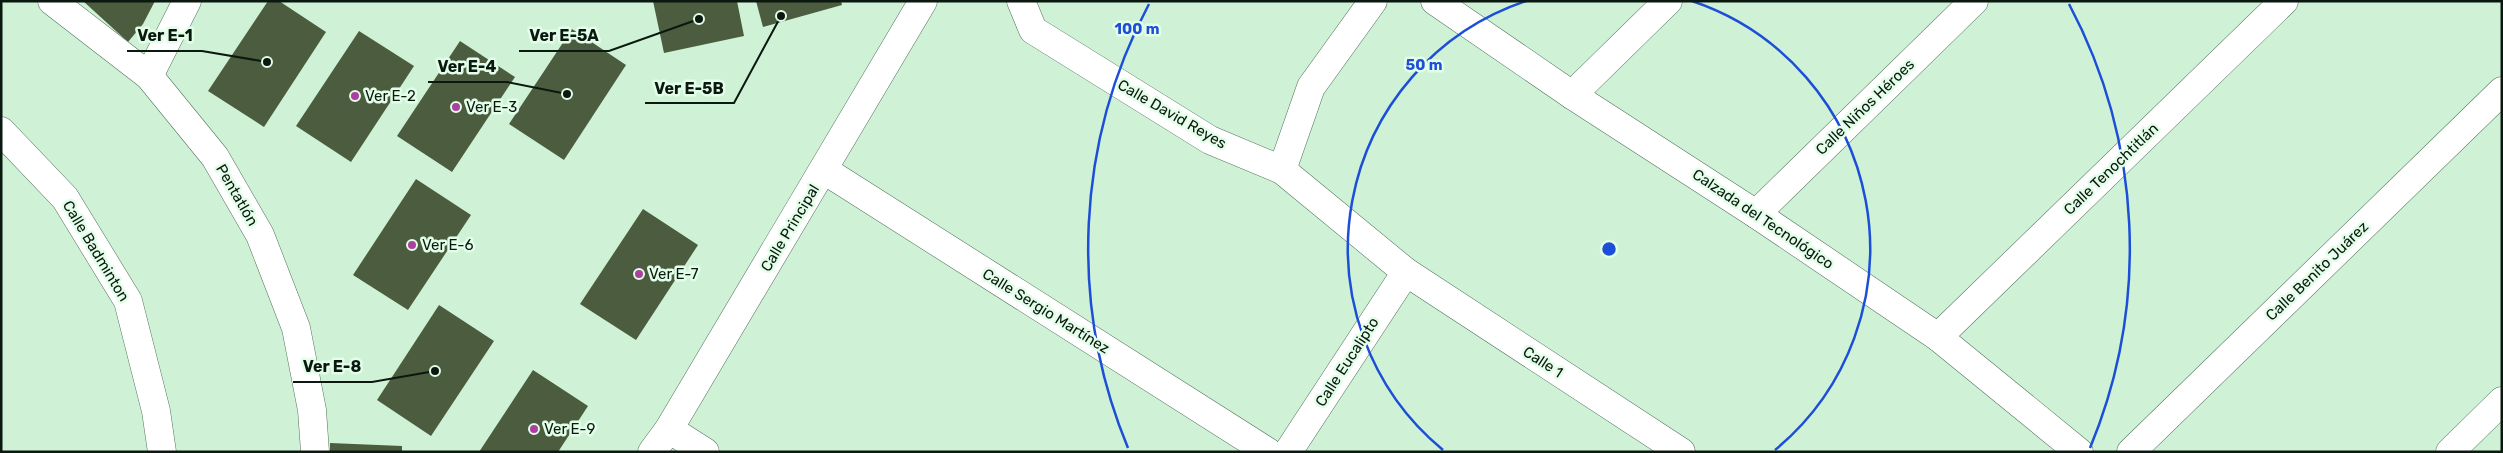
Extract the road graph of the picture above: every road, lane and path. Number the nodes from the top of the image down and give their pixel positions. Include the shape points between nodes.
1 (52, 1) edge
2 (187, 1) edge
3 (923, 1) edge
4 (1021, 1) edge
5 (1435, 1) edge
6 (1668, 1) edge
7 (1974, 1) edge
8 (2284, 1) edge
9 (1371, 5) edge
10 (149, 76) junction
11 (2502, 91) edge
12 (1572, 95) junction
13 (1, 131) edge
14 (824, 170) junction
15 (1282, 170) junction
16 (1756, 214) junction
17 (1406, 272) junction
18 (1938, 337) junction
19 (2502, 401) edge
20 (669, 429) junction
21 (162, 452) edge
22 (315, 452) edge
23 (652, 452) edge
24 (705, 452) edge
25 (1268, 452) edge
26 (1288, 452) edge
27 (1681, 452) edge
28 (2079, 452) edge
29 (2131, 452) edge
30 (2450, 452) edge

1 - 10 street, Pentatlón
2 - 10 street
3 - 14 street, Calle Principal
4 - 15 street, Calle David Reyes via 1033,30 1210,140
5 - 12 street, Calzada del Tecnológico
6 - 12 street
7 - 16 street, Calle Niños Héroes
8 - 18 street, Calle Tenochtitlán
9 - 15 street via 1311,87
10 - 22 street, Pentatlón via 215,157 260,235 296,328 312,410
11 - 29 street, Calle Benito Juárez
12 - 16 street, Calzada del Tecnológico
13 - 21 street, Calle Badminton via 65,198 128,301 156,411
14 - 20 street, Calle Principal
14 - 25 street, Calle Sergio Martínez
15 - 17 street, Calle David Reyes
16 - 18 street, Calzada del Tecnológico
17 - 26 street, Calle Eucalipto
17 - 27 street, Calle 1
18 - 28 street, Calzada del Tecnológico
19 - 30 street
20 - 23 street, Calle Principal
20 - 24 street

